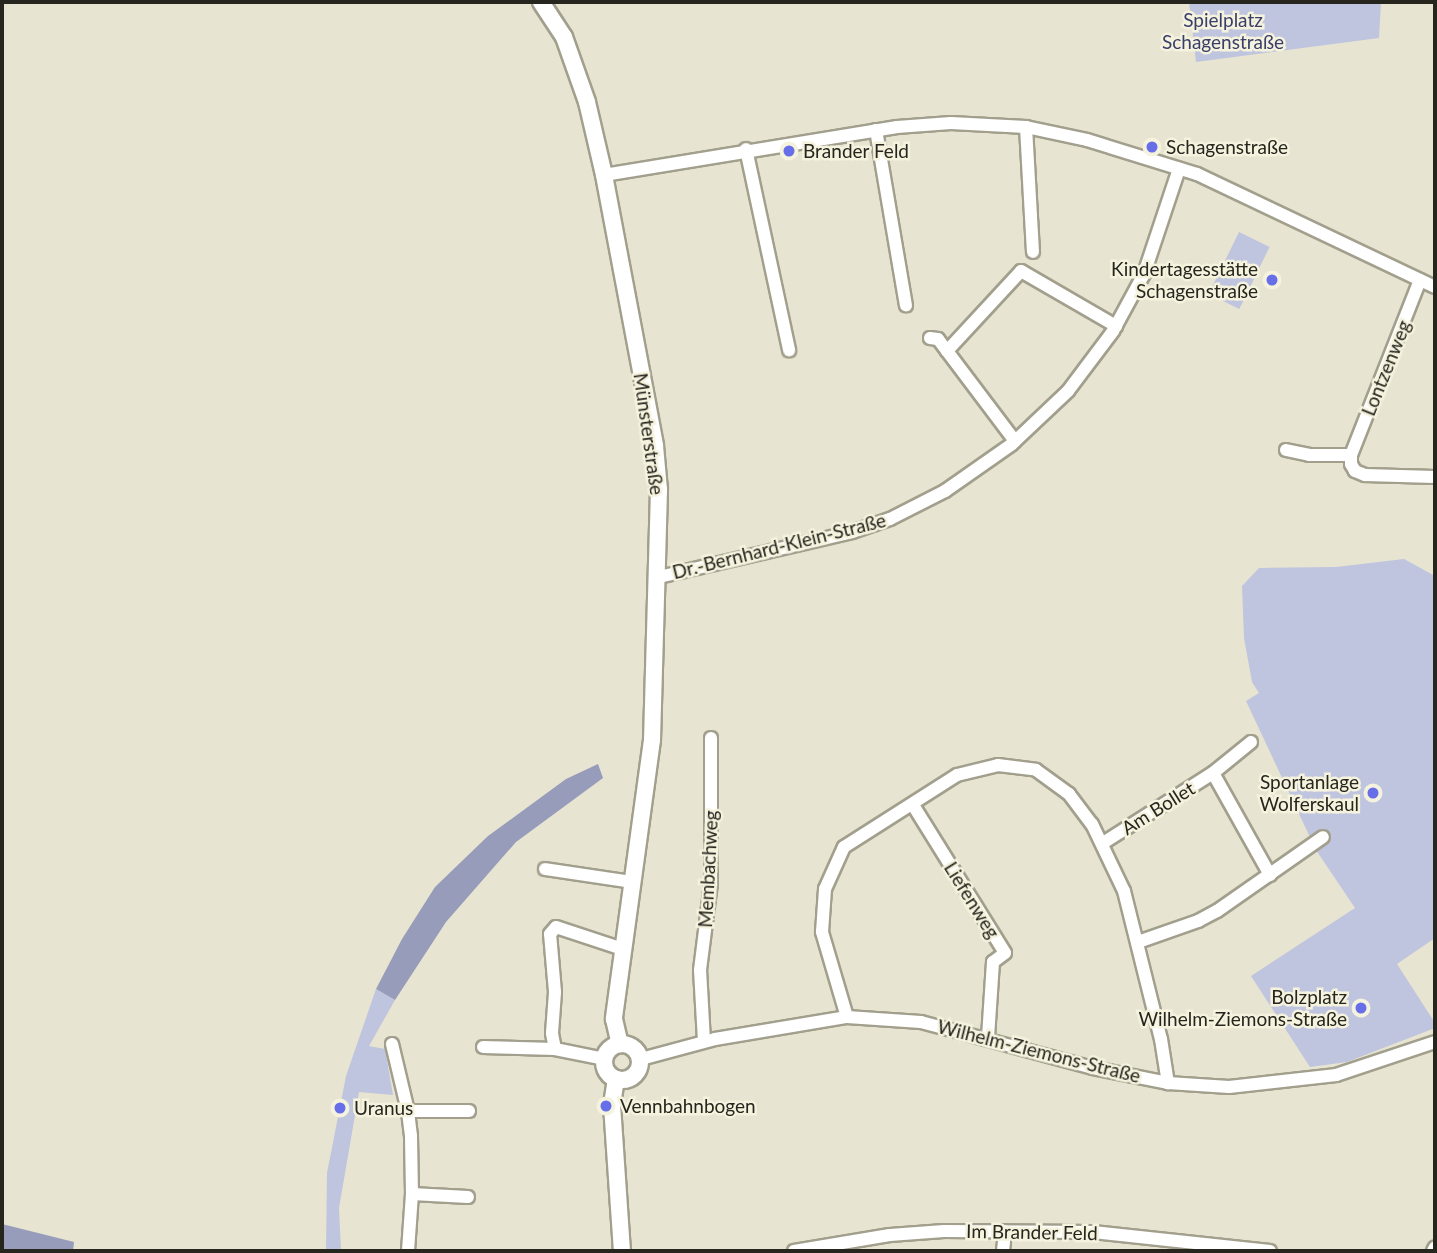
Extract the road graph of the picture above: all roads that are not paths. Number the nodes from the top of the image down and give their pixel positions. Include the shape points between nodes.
1 (541, 2) edge
2 (1026, 127) junction
3 (876, 130) junction
4 (746, 149) junction
5 (1180, 169) junction
6 (604, 175) junction
7 (1033, 252) dead end
8 (1420, 280) junction
9 (1435, 286) edge
10 (906, 305) dead end
11 (1116, 326) junction
12 (930, 338) dead end
13 (789, 350) dead end
14 (947, 351) junction
15 (1015, 441) junction
16 (1286, 450) dead end
17 (1351, 455) junction
18 (1435, 477) edge
19 (659, 577) junction
20 (711, 738) dead end
21 (1251, 742) dead end
22 (1213, 774) junction
23 (913, 805) junction
24 (1324, 837) dead end
25 (1103, 842) junction
26 (545, 869) dead end
27 (1270, 874) junction
28 (632, 882) junction
29 (1138, 942) junction
30 (623, 949) junction
31 (848, 1017) junction
32 (988, 1037) junction
33 (704, 1041) junction
34 (1435, 1042) edge
35 (392, 1044) dead end
36 (620, 1044) junction
37 (483, 1047) dead end
38 (555, 1049) junction
39 (604, 1059) junction
40 (641, 1059) junction
41 (615, 1079) junction
42 (1168, 1083) junction
43 (408, 1111) junction
44 (469, 1111) dead end
45 (412, 1194) junction
46 (468, 1197) dead end
47 (1005, 1231) junction
48 (1435, 1247) edge
49 (1252, 1250) edge
50 (408, 1251) edge
51 (622, 1251) edge
52 (794, 1251) edge
53 (1003, 1251) edge
54 (1270, 1251) edge
55 (1433, 1251) edge

1 - 6 street, Münsterstraße via 564,37 587,102
2 - 3 street via 951,123
2 - 5 street via 1087,140
2 - 7 street
3 - 4 street
3 - 10 street
4 - 6 street
4 - 13 street
5 - 8 street via 1250,197
5 - 11 street, Dr.-Bernhard-Klein-Straße via 1144,274
6 - 19 street, Münsterstraße via 655,446
8 - 9 street
8 - 17 street, Lontzenweg
11 - 14 street via 1021,271
11 - 15 street, Dr.-Bernhard-Klein-Straße via 1068,391
12 - 14 street via 938,339
14 - 15 street
15 - 19 street, Dr.-Bernhard-Klein-Straße via 951,487 890,519
16 - 17 street
17 - 18 street via 1354,471 1365,475
19 - 28 street, Münsterstraße via 652,740
20 - 33 street, Membachweg via 711,883 700,970
21 - 22 street, Am Bollet
22 - 25 street, Am Bollet
22 - 27 street, Am Bollet
23 - 25 street via 957,775 998,765 1036,770 1069,794
23 - 31 street via 844,847 825,889 822,932
23 - 32 street, Liefenweg via 1005,953 993,962
24 - 27 street
25 - 29 street via 1124,891
26 - 28 street
27 - 29 street via 1198,921
28 - 30 street, Münsterstraße
29 - 42 street
30 - 36 street, Münsterstraße via 614,1019
30 - 38 street via 556,927 550,934
31 - 32 street, Wilhelm-Ziemons-Straße via 921,1022
31 - 33 street, Wilhelm-Ziemons-Straße
32 - 42 street, Wilhelm-Ziemons-Straße via 1093,1068
33 - 40 street, Wilhelm-Ziemons-Straße
34 - 42 street, Wilhelm-Ziemons-Straße via 1336,1075 1229,1087
35 - 43 street
36 - 39 street via 609,1049
36 - 40 street via 635,1048
37 - 38 street
38 - 39 street
39 - 41 street via 608,1074
40 - 41 street via 635,1075
41 - 51 street via 612,1105
43 - 44 street
43 - 45 street
45 - 46 street
45 - 50 street
47 - 49 street, Im Brander Feld via 1093,1232
47 - 52 street, Im Brander Feld via 890,1235
47 - 53 street
48 - 55 street
49 - 54 street, Im Brander Feld

